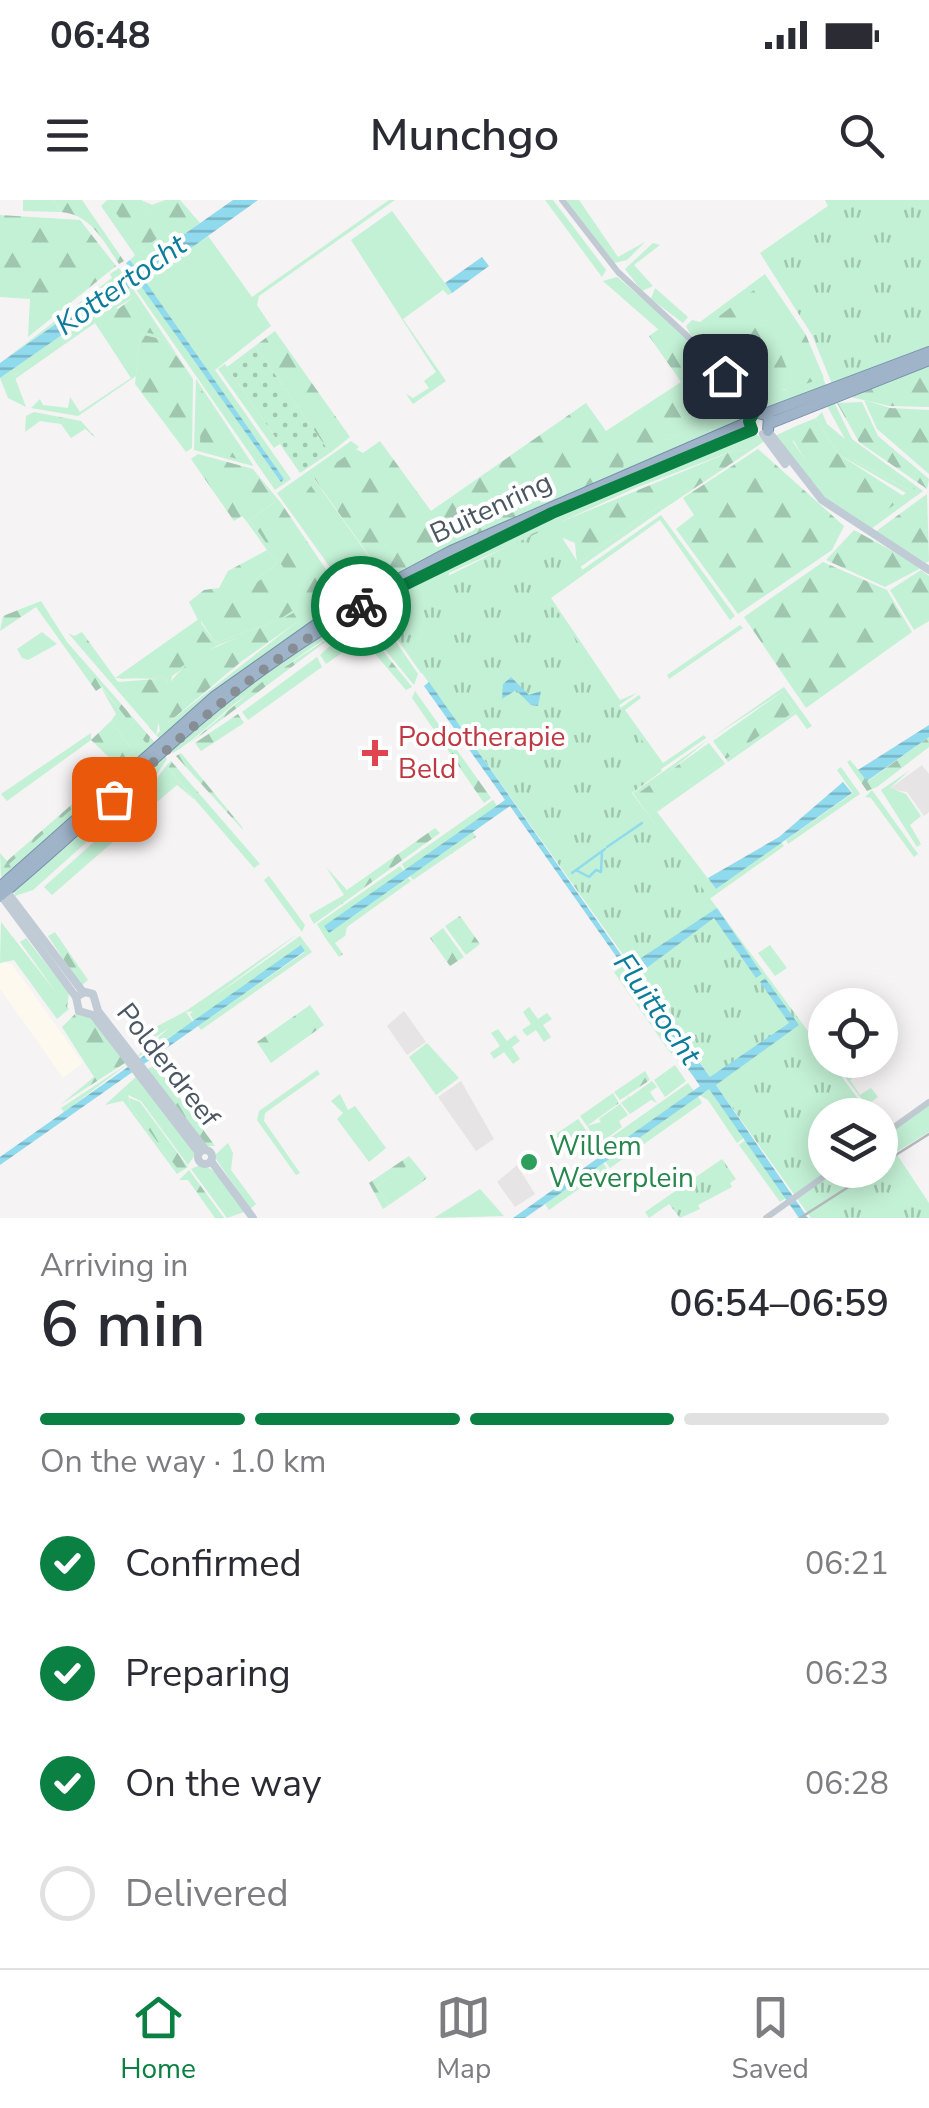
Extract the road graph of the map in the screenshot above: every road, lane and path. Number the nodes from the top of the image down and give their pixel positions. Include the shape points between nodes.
1 (562, 200) edge
2 (929, 352) edge
3 (929, 360) edge
4 (761, 421) junction
5 (926, 568) edge
6 (1, 890) edge
7 (79, 995) junction
8 (86, 1011) junction
9 (929, 1102) edge
10 (898, 1124) edge
11 (808, 1188) edge
12 (250, 1214) edge
13 (766, 1218) edge

1 - 4 street via 612,266 698,346
2 - 4 highway, Buitenring
3 - 4 highway, Buitenring
4 - 5 main road via 817,502
4 - 6 highway, Buitenring via 451,551 324,618 214,697
6 - 7 main road, Polderdreef
6 - 7 main road, Polderdreef
7 - 8 main road
7 - 8 main road, Polderdreef via 93,994
8 - 12 main road, Polderdreef via 202,1151 212,1153 210,1162
9 - 10 street
11 - 13 street

